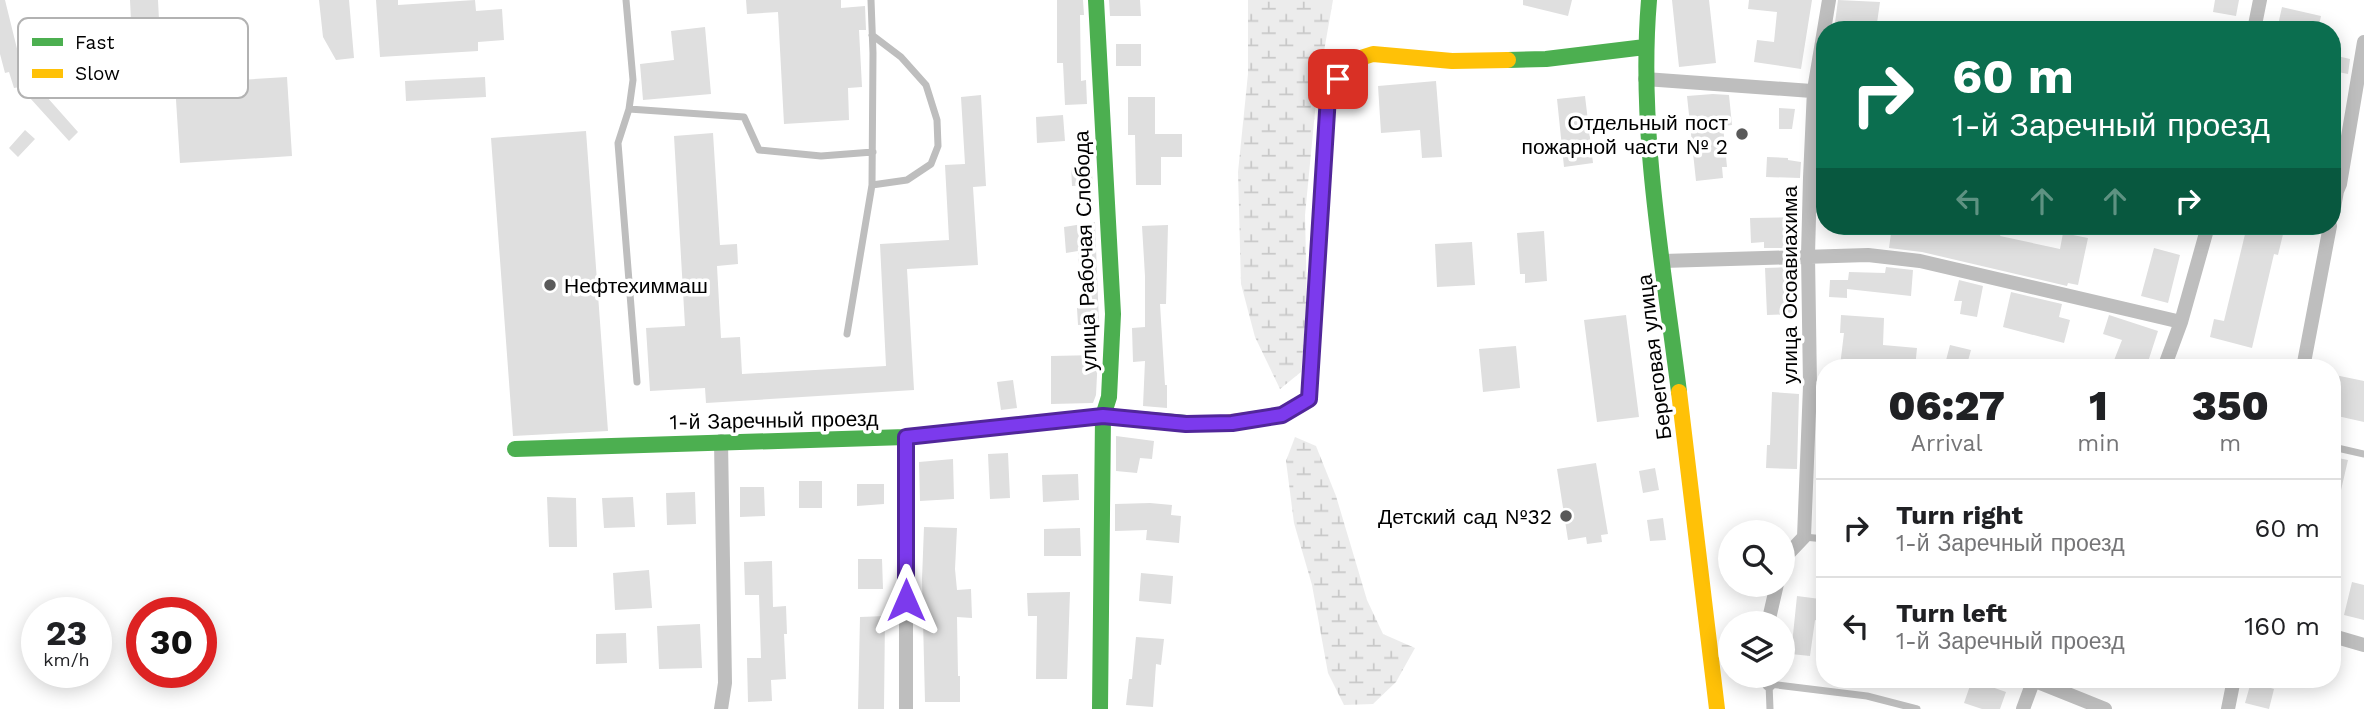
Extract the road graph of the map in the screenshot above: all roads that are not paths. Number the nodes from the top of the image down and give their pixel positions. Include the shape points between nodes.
1 (626, 0) edge
2 (871, 0) edge
3 (1096, 0) edge
4 (1649, 0) edge
5 (1829, 0) edge
6 (2260, 0) edge
7 (1827, 21) edge
8 (2256, 21) edge
9 (872, 35) junction
10 (2364, 42) edge
11 (1645, 47) junction
12 (1645, 79) junction
13 (1816, 91) edge
14 (629, 109) junction
15 (1816, 146) edge
16 (873, 152) junction
17 (2341, 178) edge
18 (872, 185) junction
19 (2205, 235) edge
20 (2328, 235) edge
21 (1808, 255) junction
22 (1663, 261) junction
23 (2181, 323) junction
24 (847, 334) dead end
25 (2167, 359) edge
26 (2305, 359) edge
27 (1816, 361) edge
28 (637, 382) dead end
29 (1816, 408) edge
30 (1103, 416) junction
31 (906, 437) junction
32 (721, 441) junction
33 (515, 449) dead end
34 (2341, 449) edge
35 (2364, 454) edge
36 (1804, 537) junction
37 (1816, 538) edge
38 (1795, 546) edge
39 (2341, 638) edge
40 (2364, 645) edge
41 (1795, 684) edge
42 (1768, 688) edge
43 (1816, 688) edge
44 (1817, 688) edge
45 (2031, 688) edge
46 (2054, 688) edge
47 (2232, 688) edge
48 (721, 709) edge
49 (906, 709) edge
50 (1100, 709) edge
51 (1717, 709) edge
52 (1770, 709) edge
53 (1917, 709) edge
54 (2023, 709) edge
55 (2105, 709) edge
56 (2228, 709) edge

1 - 14 lane via 633,79
2 - 9 lane
3 - 30 street, улица Рабочая Слобода via 1112,314 1109,397
4 - 11 street, Береговая улица
5 - 7 street, улица Осоавиахима
6 - 8 street
9 - 16 lane
9 - 18 lane via 901,57 926,85 937,120 938,146 932,164 907,180
10 - 17 street
11 - 12 street, Береговая улица
11 - 30 street, 1-й Заречный проезд via 1546,60 1452,61 1373,54 1348,62 1328,96 1309,399 1282,415 1232,423
12 - 13 street
12 - 22 street, Береговая улица
14 - 16 lane via 744,117 759,149 821,156
14 - 28 lane via 618,143
15 - 21 street, улица Осоавиахима
16 - 18 lane
18 - 24 lane
19 - 23 street
20 - 26 street
21 - 22 street
21 - 23 street via 1920,261
21 - 27 street, улица Осоавиахима
22 - 51 street, Береговая улица
23 - 25 street
29 - 36 street, улица Осоавиахима
30 - 31 street, 1-й Заречный проезд
30 - 50 street, улица Рабочая Слобода
31 - 32 street, 1-й Заречный проезд
31 - 49 street
32 - 33 street, 1-й Заречный проезд
32 - 48 street via 725,683
34 - 35 lane
36 - 37 lane
36 - 38 street
39 - 40 street
41 - 43 lane
42 - 52 lane
44 - 53 lane
45 - 54 street
46 - 55 street
47 - 56 street

